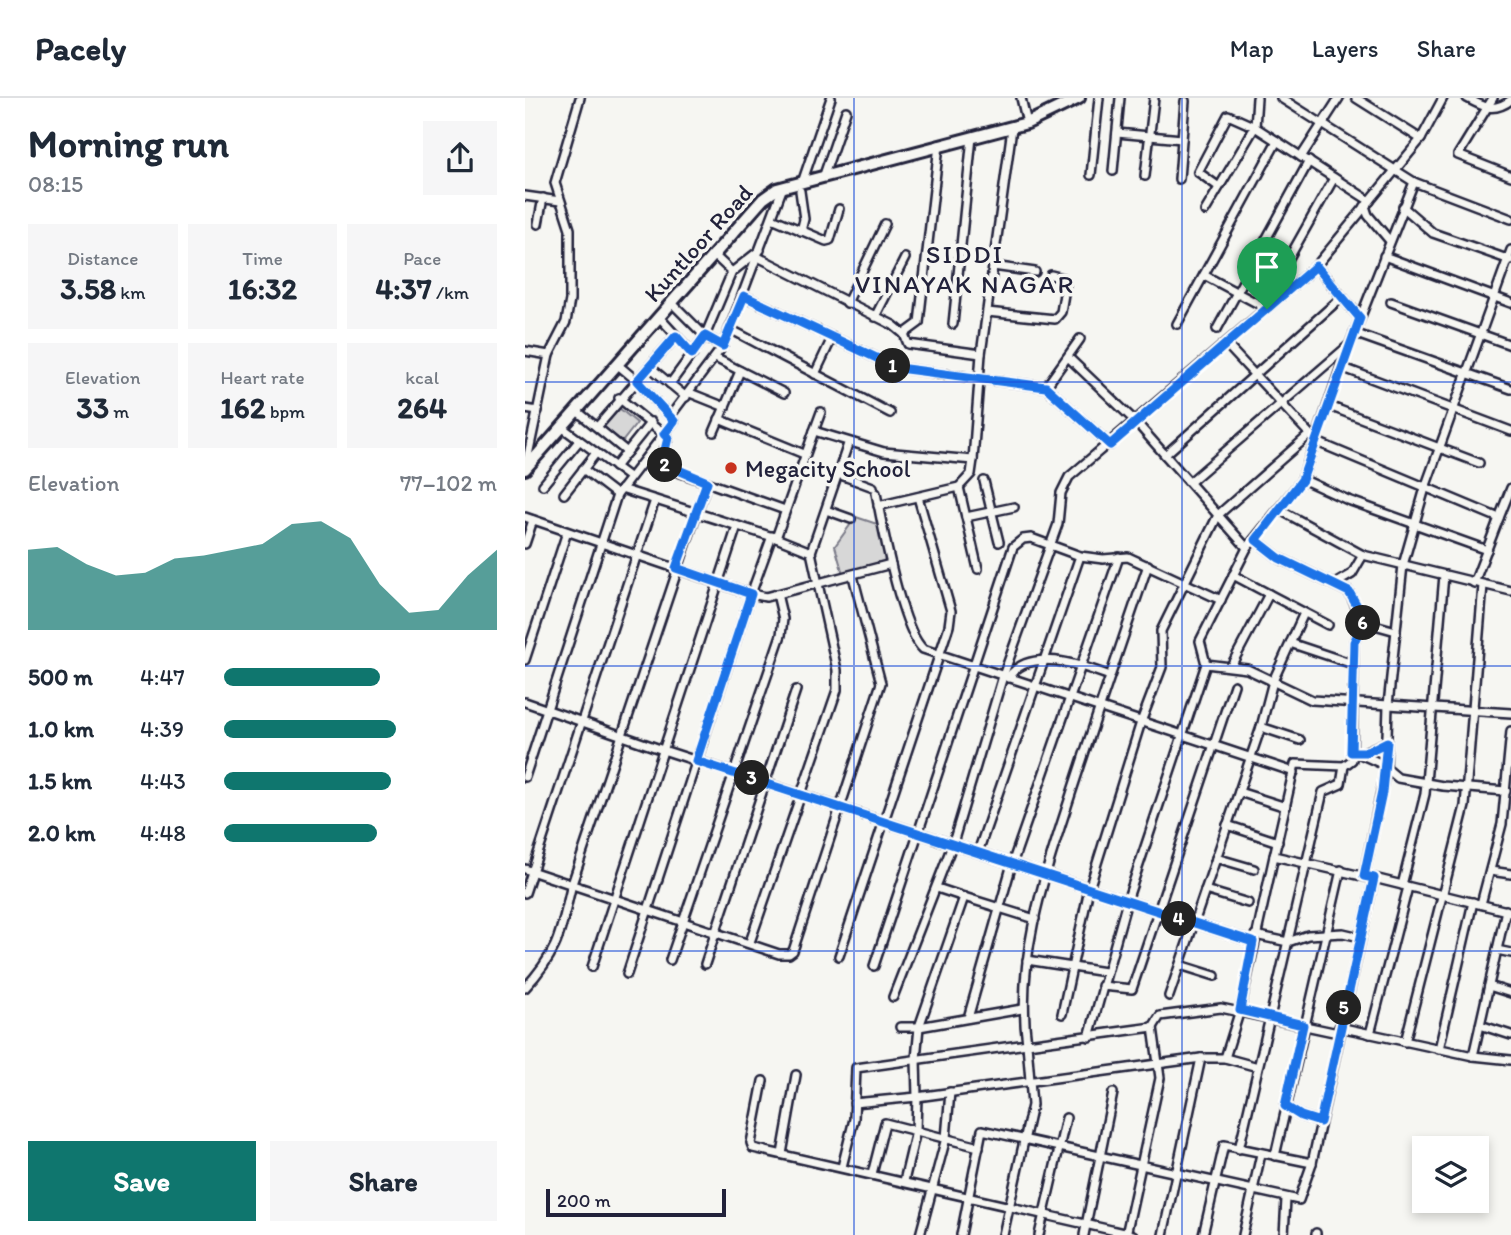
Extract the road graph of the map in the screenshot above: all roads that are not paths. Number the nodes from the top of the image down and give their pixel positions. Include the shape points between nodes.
1 (580, 98) edge
2 (831, 98) edge
3 (1021, 98) edge
4 (1079, 98) edge
5 (1099, 98) edge
6 (1120, 98) edge
7 (1154, 98) edge
8 (1257, 98) edge
9 (1280, 98) edge
10 (1339, 98) edge
11 (1356, 98) edge
12 (1443, 98) edge
13 (1467, 98) edge
14 (1493, 98) edge
15 (1511, 100) edge
16 (1066, 101) edge
17 (1185, 101) dead end
18 (1486, 109) junction
19 (846, 111) dead end
20 (1027, 123) junction
21 (1322, 124) junction
22 (1255, 127) junction
23 (1012, 128) junction
24 (1117, 133) junction
25 (972, 136) junction
26 (1149, 136) junction
27 (1182, 139) junction
28 (1421, 139) junction
29 (1277, 141) junction
30 (939, 145) junction
31 (1305, 159) junction
32 (1395, 170) junction
33 (1113, 171) dead end
34 (824, 174) junction
35 (1090, 175) dead end
36 (1145, 176) dead end
37 (1511, 176) edge
38 (1334, 178) junction
39 (1179, 179) dead end
40 (1414, 182) junction
41 (802, 185) junction
42 (783, 187) junction
43 (1219, 187) junction
44 (525, 196) edge
45 (543, 198) junction
46 (560, 201) junction
47 (1368, 204) junction
48 (1403, 207) junction
49 (839, 209) dead end
50 (1205, 211) dead end
51 (772, 218) junction
52 (1511, 219) edge
53 (538, 224) dead end
54 (885, 224) dead end
55 (801, 231) junction
56 (1390, 241) junction
57 (1511, 250) edge
58 (759, 253) junction
59 (715, 256) junction
60 (1384, 256) junction
61 (905, 258) dead end
62 (1509, 260) edge
63 (993, 266) junction
64 (1316, 266) junction
65 (732, 272) junction
66 (1035, 272) dead end
67 (1051, 275) dead end
68 (1204, 275) junction
69 (1235, 292) junction
70 (744, 296) junction
71 (1495, 296) junction
72 (1342, 297) junction
73 (1391, 302) dead end
74 (847, 303) junction
75 (1511, 303) edge
76 (674, 304) junction
77 (1265, 307) junction
78 (987, 312) junction
79 (876, 317) junction
80 (660, 318) junction
81 (1360, 318) junction
82 (953, 324) dead end
83 (1177, 324) dead end
84 (730, 329) junction
85 (1217, 329) dead end
86 (1354, 332) junction
87 (904, 334) junction
88 (1481, 335) junction
89 (676, 336) junction
90 (705, 336) junction
91 (832, 338) junction
92 (1080, 339) dead end
93 (1226, 344) junction
94 (1350, 345) junction
95 (1511, 345) edge
96 (723, 346) junction
97 (525, 351) edge
98 (692, 354) junction
99 (981, 354) junction
100 (549, 355) junction
101 (715, 358) junction
102 (1069, 358) junction
103 (618, 365) junction
104 (650, 367) junction
105 (1341, 367) junction
106 (740, 371) junction
107 (1468, 372) junction
108 (815, 374) junction
109 (1254, 375) junction
110 (978, 379) junction
111 (637, 381) junction
112 (670, 384) junction
113 (1046, 387) junction
114 (1511, 389) edge
115 (784, 393) dead end
116 (688, 395) junction
117 (619, 398) junction
118 (1279, 404) junction
119 (1329, 405) junction
120 (725, 407) junction
121 (525, 409) edge
122 (1454, 410) junction
123 (537, 411) junction
124 (577, 411) junction
125 (821, 412) dead end
126 (890, 413) dead end
127 (671, 415) junction
128 (719, 419) junction
129 (651, 422) junction
130 (1136, 422) junction
131 (598, 426) junction
132 (563, 428) junction
133 (814, 431) junction
134 (1511, 431) edge
135 (714, 432) dead end
136 (664, 434) junction
137 (1308, 436) junction
138 (579, 442) junction
139 (1317, 442) junction
140 (848, 444) junction
141 (1110, 445) junction
142 (1440, 448) junction
143 (627, 452) junction
144 (527, 453) edge
145 (596, 453) junction
146 (804, 454) junction
147 (1165, 455) junction
148 (973, 460) junction
149 (1479, 463) dead end
150 (615, 467) junction
151 (525, 469) edge
152 (583, 469) junction
153 (838, 474) junction
154 (629, 477) junction
155 (1302, 479) junction
156 (984, 481) dead end
157 (707, 482) junction
158 (1190, 482) junction
159 (543, 485) dead end
160 (958, 487) junction
161 (1425, 488) junction
162 (1511, 488) edge
163 (619, 492) junction
164 (564, 494) dead end
165 (918, 497) junction
166 (655, 500) junction
167 (878, 506) junction
168 (1014, 507) dead end
169 (785, 510) junction
170 (826, 510) junction
171 (1280, 510) junction
172 (992, 512) junction
173 (695, 513) junction
174 (1218, 515) junction
175 (525, 517) edge
176 (965, 517) junction
177 (851, 519) dead end
178 (1499, 519) junction
179 (533, 520) junction
180 (1414, 525) junction
181 (737, 526) junction
182 (567, 532) junction
183 (774, 537) junction
184 (1256, 540) junction
185 (999, 542) dead end
186 (601, 543) junction
187 (525, 544) edge
188 (1049, 544) junction
189 (1247, 548) junction
190 (1487, 550) junction
191 (811, 552) junction
192 (635, 554) junction
193 (1363, 555) junction
194 (1080, 556) junction
195 (1119, 557) junction
196 (891, 564) junction
197 (1148, 565) junction
198 (1402, 565) junction
199 (676, 568) junction
200 (978, 569) dead end
201 (1233, 575) junction
202 (1444, 575) junction
203 (853, 576) junction
204 (1185, 582) junction
205 (718, 583) junction
206 (816, 583) junction
207 (1474, 583) junction
208 (1335, 584) junction
209 (1483, 585) junction
210 (1511, 591) edge
211 (751, 594) junction
212 (777, 594) junction
213 (1269, 594) junction
214 (1221, 600) junction
215 (1304, 613) junction
216 (1365, 620) junction
217 (1328, 625) dead end
218 (1396, 631) junction
219 (1290, 643) junction
220 (939, 655) junction
221 (525, 660) edge
222 (1043, 661) junction
223 (1206, 664) junction
224 (1353, 664) junction
225 (1080, 665) junction
226 (1231, 666) junction
227 (973, 667) junction
228 (1110, 676) junction
229 (1006, 677) junction
230 (1273, 681) junction
231 (1234, 685) dead end
232 (1035, 687) junction
233 (796, 690) dead end
234 (1068, 698) junction
235 (525, 702) edge
236 (1351, 702) junction
237 (1388, 705) junction
238 (547, 708) junction
239 (1098, 708) junction
240 (1434, 708) junction
241 (1473, 710) junction
242 (1511, 713) edge
243 (580, 722) junction
244 (1141, 722) junction
245 (1261, 727) junction
246 (1511, 732) edge
247 (620, 735) junction
248 (1183, 736) junction
249 (1300, 740) dead end
250 (1387, 742) junction
251 (1215, 747) junction
252 (663, 750) junction
253 (1351, 752) junction
254 (1360, 754) junction
255 (1250, 758) junction
256 (696, 761) junction
257 (1344, 766) junction
258 (1386, 768) junction
259 (732, 771) junction
260 (1294, 772) junction
261 (525, 777) edge
262 (1426, 782) junction
263 (765, 783) junction
264 (1467, 788) junction
265 (1506, 791) junction
266 (1239, 792) junction
267 (800, 795) junction
268 (838, 807) junction
269 (1286, 807) junction
270 (884, 822) junction
271 (1227, 825) junction
272 (918, 834) junction
273 (1278, 842) junction
274 (953, 843) junction
275 (978, 852) junction
276 (1274, 856) junction
277 (1216, 858) junction
278 (1012, 863) junction
279 (1306, 863) junction
280 (1254, 869) dead end
281 (529, 870) edge
282 (1341, 870) junction
283 (1490, 871) junction
284 (1046, 873) junction
285 (1511, 874) edge
286 (1364, 876) junction
287 (1374, 878) junction
288 (572, 884) junction
289 (1405, 886) junction
290 (937, 888) junction
291 (1089, 889) junction
292 (1205, 890) junction
293 (525, 893) edge
294 (1440, 895) junction
295 (964, 897) junction
296 (615, 898) junction
297 (1127, 901) junction
298 (1248, 903) dead end
299 (1477, 904) junction
300 (1001, 908) junction
301 (648, 909) junction
302 (1509, 911) edge
303 (1159, 912) junction
304 (1035, 919) junction
305 (684, 920) junction
306 (1194, 924) junction
307 (716, 931) junction
308 (1325, 934) junction
309 (1360, 937) junction
310 (1254, 939) junction
311 (750, 942) junction
312 (1288, 942) junction
313 (1497, 950) junction
314 (1511, 953) edge
315 (839, 956) dead end
316 (670, 960) dead end
317 (1027, 960) junction
318 (705, 964) dead end
319 (1180, 965) junction
320 (874, 966) dead end
321 (592, 967) dead end
322 (1072, 967) junction
323 (1105, 972) junction
324 (627, 974) dead end
325 (1215, 976) dead end
326 (1102, 986) junction
327 (1489, 986) junction
328 (525, 988) edge
329 (1511, 993) edge
330 (1169, 996) dead end
331 (893, 998) dead end
332 (1022, 1009) junction
333 (1240, 1010) junction
334 (1062, 1014) dead end
335 (1271, 1016) junction
336 (968, 1018) junction
337 (1303, 1025) junction
338 (1480, 1026) junction
339 (900, 1027) dead end
340 (919, 1027) junction
341 (1153, 1027) junction
342 (1338, 1030) junction
343 (1370, 1034) junction
344 (1511, 1035) edge
345 (1089, 1037) junction
346 (1405, 1042) junction
347 (1027, 1044) junction
348 (1440, 1049) junction
349 (1473, 1056) junction
350 (1201, 1058) junction
351 (1225, 1058) junction
352 (916, 1059) junction
353 (1511, 1060) edge
354 (1159, 1063) junction
355 (1258, 1068) junction
356 (796, 1075) dead end
357 (1030, 1080) junction
358 (763, 1082) dead end
359 (950, 1092) junction
360 (1113, 1093) dead end
361 (918, 1097) junction
362 (855, 1103) junction
363 (1285, 1106) junction
364 (1066, 1118) dead end
365 (1320, 1122) junction
366 (916, 1131) junction
367 (946, 1138) junction
368 (1024, 1139) junction
369 (979, 1147) junction
370 (1059, 1148) junction
371 (1239, 1149) junction
372 (782, 1154) junction
373 (1261, 1154) junction
374 (1275, 1156) junction
375 (1100, 1157) junction
376 (1312, 1163) junction
377 (1142, 1166) junction
378 (842, 1167) junction
379 (872, 1174) junction
380 (1177, 1175) junction
381 (904, 1181) junction
382 (1215, 1184) junction
383 (934, 1188) junction
384 (1252, 1192) junction
385 (968, 1196) junction
386 (1286, 1199) junction
387 (1011, 1207) junction
388 (1044, 1213) junction
389 (1087, 1223) junction
390 (1129, 1234) edge
391 (920, 1235) edge
392 (961, 1235) edge
393 (1003, 1235) edge
394 (1039, 1235) edge
395 (1084, 1235) edge
396 (1163, 1235) edge
397 (1203, 1235) edge
398 (1243, 1235) edge
399 (1284, 1235) edge

1 - 46 street via 556,173
2 - 41 street
3 - 20 street
4 - 16 street, Kuntloor Road
5 - 35 street
6 - 24 street
7 - 26 street
8 - 22 street
9 - 21 street
10 - 21 street
11 - 28 street
12 - 28 street
13 - 18 street
14 - 18 street
15 - 18 street
16 - 20 street, Kuntloor Road
17 - 27 street
18 - 37 street via 1458,155
19 - 34 street
20 - 23 street, Kuntloor Road
21 - 31 street
21 - 32 street
22 - 29 street
22 - 43 street
22 - 43 street via 1229,114 1226,117 1198,172
23 - 25 street, Kuntloor Road
23 - 63 street
24 - 26 street
24 - 33 street
25 - 30 street, Kuntloor Road
25 - 82 street
26 - 27 street
26 - 36 street
27 - 39 street
28 - 32 street
29 - 31 street
29 - 68 street
30 - 34 street, Kuntloor Road
30 - 87 street via 919,323
31 - 38 street
31 - 69 street
32 - 40 street
32 - 47 street
34 - 41 street, Kuntloor Road
38 - 47 street
38 - 77 street
40 - 48 street
40 - 52 street
41 - 42 street, Kuntloor Road
41 - 55 street
42 - 51 street
42 - 59 street, Kuntloor Road via 763,199
43 - 50 street
44 - 45 street
45 - 46 street
45 - 53 street
46 - 100 street via 570,229 570,300 566,322
47 - 56 street via 1367,215
47 - 64 street
48 - 56 street
48 - 62 street via 1433,233
49 - 55 street via 830,240
51 - 55 street
51 - 58 street
54 - 74 street
56 - 60 street
57 - 62 street
58 - 65 street
58 - 70 street
58 - 74 street
59 - 65 street
59 - 76 street, Kuntloor Road
60 - 71 street
60 - 81 street
61 - 79 street
62 - 71 street
63 - 66 street
63 - 78 street
64 - 72 street
64 - 77 street
65 - 90 street
67 - 78 street via 1066,282 1061,312 1055,319
68 - 69 street
68 - 83 street
69 - 77 street
69 - 85 street
70 - 84 street
70 - 91 street
71 - 75 street
71 - 88 street
72 - 81 street
72 - 109 street
73 - 88 street
74 - 79 street
76 - 80 street, Kuntloor Road
76 - 90 street
77 - 93 street
78 - 99 street
79 - 87 street
80 - 89 street
80 - 103 street, Kuntloor Road
81 - 86 street
84 - 96 street
84 - 108 street
86 - 94 street
86 - 107 street
87 - 99 street via 908,344
88 - 95 street
88 - 107 street
89 - 98 street
89 - 104 street
90 - 96 street
90 - 98 street
91 - 108 street
91 - 110 street via 898,368
92 - 102 street
93 - 109 street
93 - 130 street
94 - 105 street
94 - 118 street
96 - 101 street
97 - 100 street
98 - 112 street
99 - 110 street
100 - 123 street
101 - 106 street
101 - 116 street
102 - 113 street
102 - 130 street
103 - 111 street
103 - 124 street, Kuntloor Road
104 - 111 street
104 - 112 street
105 - 119 street
105 - 122 street
106 - 115 street
106 - 120 street
107 - 114 street
107 - 122 street
108 - 126 street
109 - 118 street
109 - 147 street
110 - 113 street
110 - 148 street
111 - 117 street
111 - 127 street
112 - 116 street
113 - 141 street
116 - 120 street
116 - 127 street
117 - 129 street
117 - 131 street
118 - 137 street
118 - 158 street
119 - 139 street
119 - 142 street
120 - 128 street
121 - 123 street
122 - 134 street
122 - 142 street
123 - 144 street
124 - 131 street
124 - 132 street, Kuntloor Road
125 - 133 street
127 - 136 street via 674,421
128 - 135 street
128 - 146 street
129 - 136 street
129 - 143 street
130 - 141 street
130 - 147 street
131 - 143 street
132 - 138 street
132 - 151 street, Kuntloor Road
133 - 140 street
133 - 146 street
136 - 154 street
136 - 157 street via 668,438 664,464
137 - 139 street
137 - 174 street
138 - 145 street
138 - 159 street
139 - 155 street
139 - 161 street
140 - 148 street
140 - 153 street
141 - 188 street via 1064,485 1058,524
142 - 149 street
142 - 161 street
143 - 150 street
144 - 151 street
145 - 150 street
145 - 152 street
146 - 169 street
147 - 158 street
148 - 160 street via 971,474
150 - 154 street
152 - 163 street
152 - 164 street
153 - 167 street via 875,490
153 - 170 street
154 - 163 street
155 - 171 street
155 - 180 street
156 - 172 street
157 - 169 street
157 - 173 street
158 - 174 street
160 - 165 street
160 - 176 street
161 - 178 street
161 - 180 street
162 - 178 street
163 - 166 street
163 - 186 street
165 - 167 street
165 - 220 street via 951,611
166 - 173 street
166 - 192 street
167 - 196 street
168 - 172 street
169 - 183 street
170 - 177 street
170 - 191 street
171 - 184 street
171 - 193 street
172 - 176 street
172 - 185 street
173 - 181 street
173 - 199 street
174 - 189 street
174 - 204 street
175 - 179 street
176 - 200 street
178 - 190 street
179 - 182 street
179 - 187 street
180 - 190 street
180 - 198 street
181 - 183 street
181 - 205 street
182 - 186 street
182 - 221 street
183 - 191 street
183 - 211 street
184 - 189 street
184 - 208 street via 1279,558
186 - 192 street
186 - 238 street
188 - 194 street
188 - 227 street via 1031,538 1013,547
188 - 229 street
189 - 201 street
190 - 207 street
191 - 206 street
192 - 199 street
192 - 243 street
193 - 198 street
193 - 208 street via 1352,574
194 - 195 street
194 - 222 street
195 - 197 street
195 - 225 street
196 - 203 street
196 - 220 street via 913,637 923,649
197 - 204 street
197 - 228 street
198 - 202 street
198 - 218 street
199 - 205 street
199 - 247 street
201 - 213 street
201 - 214 street
202 - 207 street
202 - 240 street
203 - 206 street
203 - 268 street via 881,683
204 - 214 street
204 - 244 street via 1161,631 1162,667
205 - 211 street
205 - 252 street
206 - 212 street
206 - 267 street via 838,683
207 - 209 street
208 - 216 street via 1349,592
209 - 210 street
209 - 241 street
211 - 212 street
211 - 256 street
212 - 259 street via 783,627
213 - 215 street
213 - 226 street
214 - 223 street via 1200,641
215 - 217 street
215 - 219 street
216 - 218 street
216 - 224 street via 1357,631
218 - 237 street
219 - 224 street
219 - 230 street
220 - 227 street
220 - 270 street
222 - 225 street
222 - 229 street
222 - 232 street
223 - 226 street
223 - 248 street
224 - 236 street
225 - 228 street
225 - 234 street
226 - 230 street
227 - 229 street
227 - 272 street
228 - 239 street
229 - 232 street
229 - 274 street
230 - 236 street via 1312,699
230 - 245 street
231 - 251 street
232 - 234 street
232 - 275 street
233 - 263 street
234 - 239 street
234 - 278 street
235 - 238 street
236 - 237 street
236 - 253 street
237 - 240 street
237 - 250 street
238 - 243 street
238 - 261 street
239 - 244 street
239 - 284 street
240 - 241 street
240 - 262 street
241 - 242 street
241 - 264 street
243 - 247 street
243 - 281 street
244 - 248 street
244 - 291 street
245 - 249 street
245 - 255 street
246 - 265 street
247 - 252 street
247 - 288 street
248 - 251 street
248 - 297 street
250 - 254 street
250 - 258 street
251 - 255 street
251 - 303 street
252 - 256 street
252 - 296 street
253 - 254 street
253 - 257 street via 1350,763
254 - 258 street
255 - 260 street
255 - 266 street
256 - 259 street
256 - 301 street
257 - 260 street via 1299,763
257 - 279 street via 1341,784 1323,792
258 - 262 street via 1398,778
258 - 286 street
259 - 263 street
259 - 305 street
260 - 269 street
262 - 264 street
262 - 289 street
263 - 267 street
263 - 307 street
264 - 265 street
264 - 294 street
265 - 283 street
266 - 269 street
266 - 271 street
267 - 268 street
267 - 311 street
268 - 270 street
268 - 311 street via 793,951 783,955
269 - 273 street
270 - 272 street
270 - 315 street
271 - 273 street
271 - 277 street
272 - 274 street
272 - 320 street
273 - 276 street
274 - 275 street
274 - 290 street
275 - 278 street
276 - 279 street
276 - 310 street
277 - 280 street
277 - 292 street
278 - 284 street
278 - 300 street
279 - 282 street
279 - 312 street
281 - 288 street
281 - 293 street
282 - 286 street
282 - 308 street
283 - 285 street
283 - 299 street
284 - 291 street
284 - 304 street
286 - 287 street
287 - 289 street
287 - 309 street
288 - 296 street
288 - 328 street via 552,956
289 - 294 street
289 - 343 street
290 - 295 street
290 - 331 street
291 - 297 street
291 - 322 street
292 - 298 street
292 - 306 street
294 - 299 street
294 - 346 street
295 - 300 street
295 - 340 street
296 - 301 street
296 - 321 street
297 - 303 street
297 - 323 street
299 - 302 street
299 - 348 street
300 - 304 street
300 - 336 street
301 - 305 street
301 - 324 street
302 - 313 street
303 - 306 street
303 - 326 street via 1131,991
304 - 317 street
305 - 307 street
305 - 316 street
306 - 310 street
306 - 319 street
307 - 311 street
307 - 318 street
308 - 309 street
308 - 312 street via 1308,934
308 - 337 street
309 - 342 street
310 - 312 street
310 - 333 street
312 - 335 street
313 - 314 street
313 - 327 street
317 - 322 street
317 - 332 street
319 - 325 street
319 - 330 street
322 - 323 street
322 - 334 street
323 - 326 street
326 - 345 street
327 - 329 street
327 - 338 street
332 - 336 street
332 - 347 street
333 - 335 street
333 - 341 street via 1160,1016
333 - 351 street
335 - 337 street
335 - 355 street
336 - 340 street
337 - 342 street
337 - 363 street
338 - 344 street
338 - 349 street
339 - 340 street
340 - 352 street
341 - 345 street
341 - 354 street
342 - 343 street
342 - 365 street
343 - 346 street
345 - 347 street
346 - 348 street
347 - 352 street
347 - 357 street
348 - 349 street
349 - 353 street
350 - 351 street
350 - 354 street
350 - 380 street
351 - 355 street
352 - 361 street
352 - 362 street via 856,1068
354 - 357 street
354 - 377 street
355 - 371 street
356 - 372 street
357 - 359 street
357 - 368 street via 1032,1105
358 - 372 street via 751,1146
359 - 361 street
359 - 367 street
360 - 375 street
361 - 362 street
361 - 366 street
362 - 378 street
363 - 365 street
363 - 374 street
364 - 370 street
365 - 376 street
366 - 367 street
366 - 379 street via 885,1124
366 - 381 street
367 - 369 street
367 - 383 street
368 - 369 street via 982,1130
368 - 370 street
368 - 387 street
369 - 385 street
370 - 375 street
370 - 388 street
371 - 373 street
371 - 382 street via 1224,1146
372 - 378 street
373 - 374 street
373 - 384 street
374 - 376 street
375 - 377 street
375 - 389 street
376 - 386 street via 1303,1196
377 - 380 street
377 - 390 street
378 - 379 street
379 - 381 street
380 - 382 street
380 - 396 street
381 - 383 street
382 - 384 street
382 - 397 street
383 - 385 street
383 - 391 street
384 - 386 street
384 - 398 street
385 - 387 street
385 - 392 street
386 - 399 street
387 - 388 street
387 - 393 street
388 - 389 street
388 - 394 street
389 - 390 street
389 - 395 street

